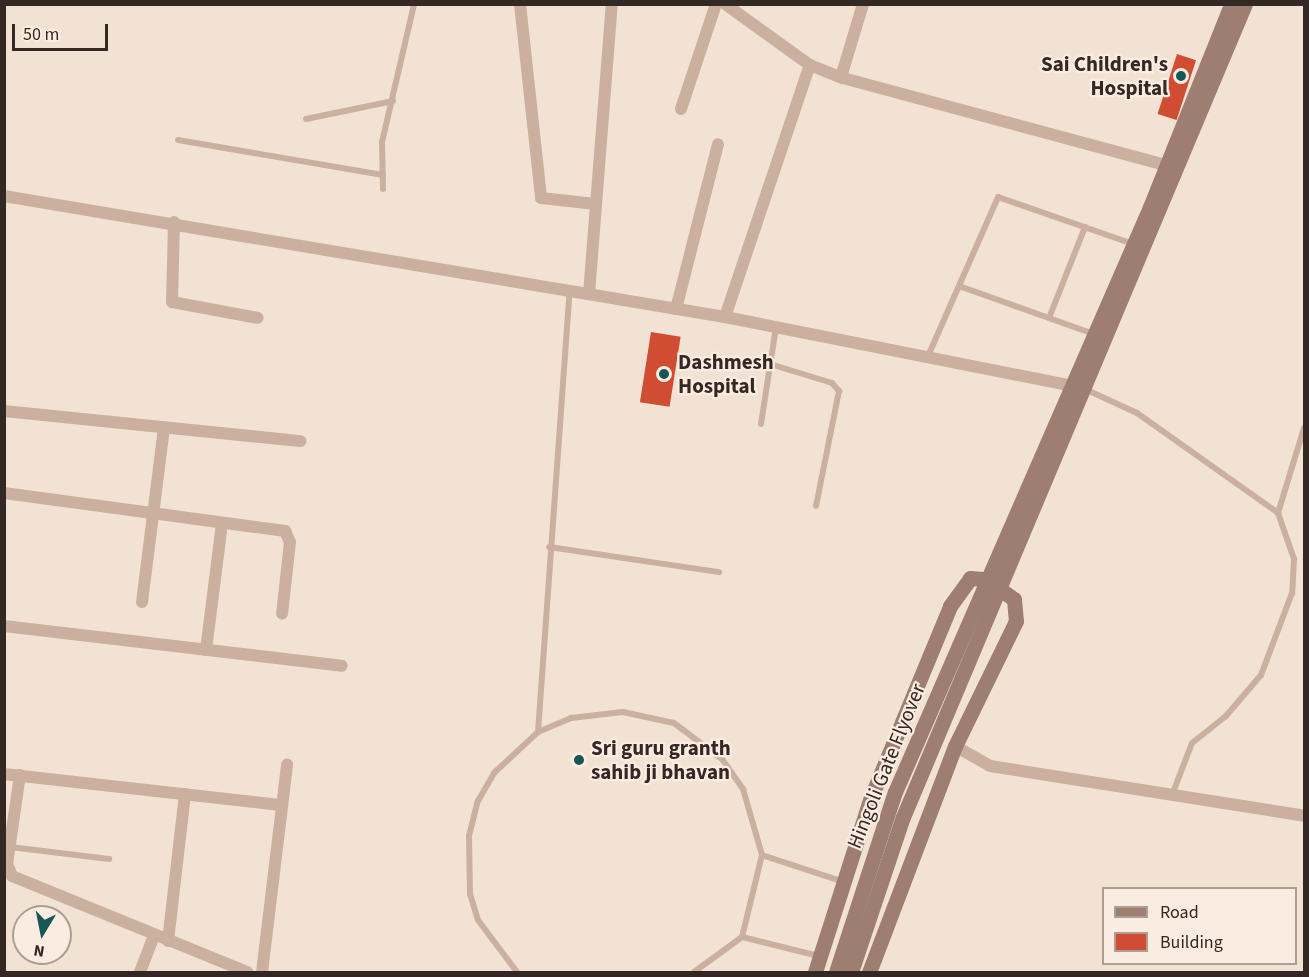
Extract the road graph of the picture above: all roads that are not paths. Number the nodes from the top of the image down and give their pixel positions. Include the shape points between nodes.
1 (414, 4) edge
2 (520, 4) edge
3 (612, 4) edge
4 (716, 4) edge
5 (863, 4) edge
6 (1231, 4) edge
7 (1245, 4) edge
8 (732, 6) edge
9 (810, 65) junction
10 (840, 77) junction
11 (393, 101) junction
12 (681, 109) dead end
13 (306, 118) dead end
14 (178, 140) dead end
15 (718, 144) dead end
16 (1173, 167) junction
17 (383, 175) junction
18 (383, 189) dead end
19 (4, 196) edge
20 (596, 204) junction
21 (174, 222) junction
22 (1085, 227) junction
23 (1133, 244) junction
24 (959, 286) junction
25 (570, 291) junction
26 (589, 294) junction
27 (676, 309) junction
28 (725, 317) junction
29 (258, 318) dead end
30 (1048, 318) junction
31 (776, 327) junction
32 (1094, 334) junction
33 (928, 356) junction
34 (770, 363) junction
35 (1072, 384) junction
36 (1087, 390) junction
37 (4, 411) edge
38 (761, 424) dead end
39 (164, 427) junction
40 (1305, 428) edge
41 (300, 441) dead end
42 (4, 493) edge
43 (816, 506) dead end
44 (151, 513) junction
45 (1278, 513) junction
46 (222, 523) junction
47 (549, 547) junction
48 (719, 572) dead end
49 (986, 579) junction
50 (1000, 587) junction
51 (142, 602) dead end
52 (282, 614) dead end
53 (4, 626) edge
54 (207, 650) junction
55 (342, 666) dead end
56 (538, 732) junction
57 (955, 746) junction
58 (287, 765) dead end
59 (4, 774) edge
60 (20, 775) junction
61 (184, 794) junction
62 (1171, 796) junction
63 (282, 805) junction
64 (1305, 816) edge
65 (10, 847) junction
66 (762, 855) junction
67 (109, 859) dead end
68 (844, 882) junction
69 (154, 936) junction
70 (742, 937) junction
71 (168, 941) junction
72 (820, 957) junction
73 (140, 972) edge
74 (247, 972) edge
75 (262, 972) edge
76 (517, 972) edge
77 (694, 972) edge
78 (815, 972) edge
79 (836, 972) edge
80 (851, 972) edge
81 (869, 972) edge

1 - 11 lane
2 - 20 street via 541,198
3 - 20 street
4 - 12 street
5 - 10 street
6 - 16 main road
7 - 16 main road
8 - 9 street
9 - 10 street
9 - 28 street
10 - 16 street
11 - 13 lane
11 - 17 lane via 382,142
14 - 17 lane
15 - 27 street
16 - 23 main road, Hingoli Gate Flyover
16 - 36 main road, Hingoli Gate Flyover
17 - 18 lane
19 - 21 street
20 - 26 street
21 - 25 street
21 - 29 street via 172,302
22 - 23 lane
22 - 24 lane via 999,197
22 - 30 lane
23 - 32 main road, Hingoli Gate Flyover
24 - 30 lane
24 - 33 lane
25 - 26 street
25 - 47 lane
26 - 27 street
27 - 28 street
28 - 31 street
30 - 32 lane
31 - 33 street
31 - 34 lane
32 - 35 main road, Hingoli Gate Flyover
33 - 35 street
34 - 38 lane
34 - 43 lane via 832,383 839,391
35 - 36 street
35 - 49 main road, Hingoli Gate Flyover
36 - 45 lane via 1137,413
36 - 50 main road, Hingoli Gate Flyover
37 - 39 street
39 - 41 street
39 - 44 street
40 - 45 lane
42 - 44 street
44 - 46 street
44 - 51 street
45 - 62 lane via 1294,559 1292,593 1261,675 1226,716 1192,743
46 - 52 street via 288,534
46 - 54 street
47 - 48 lane
47 - 56 lane
49 - 50 main road
49 - 68 main road via 970,578 950,606 875,788
49 - 79 main road, Hingoli Gate Flyover via 891,803
50 - 57 main road via 1017,604 1016,621
50 - 80 main road, Hingoli Gate Flyover via 903,817
53 - 54 street
54 - 55 street
56 - 66 lane via 594,714 648,714 674,723 723,759 743,789
56 - 76 lane via 495,772 478,801 469,836 470,894 478,920
57 - 62 street via 990,766
57 - 81 main road
58 - 63 street
59 - 60 street
60 - 61 street
60 - 65 street
61 - 63 street
61 - 71 street
62 - 64 street
63 - 75 street
65 - 67 lane
65 - 69 street via 7,864 24,885
66 - 68 lane
66 - 70 lane
68 - 72 main road
69 - 71 street
69 - 73 street
70 - 72 lane
70 - 77 lane
71 - 74 street
72 - 78 main road

